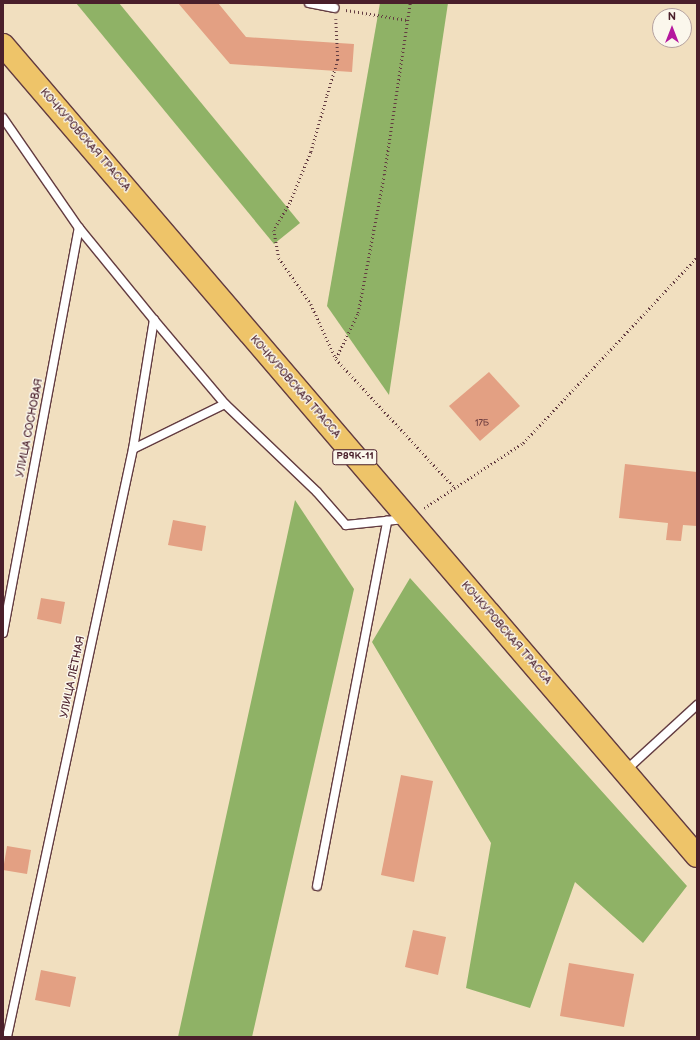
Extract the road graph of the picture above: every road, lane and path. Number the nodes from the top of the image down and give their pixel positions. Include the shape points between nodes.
1 (309, 3) edge
2 (410, 3) edge
3 (335, 8) junction
4 (407, 20) junction
5 (3, 45) edge
6 (3, 118) edge
7 (79, 228) junction
8 (697, 257) edge
9 (154, 320) junction
10 (336, 359) junction
11 (225, 404) junction
12 (133, 449) junction
13 (455, 488) junction
14 (398, 520) junction
15 (3, 633) edge
16 (697, 705) edge
17 (625, 772) junction
18 (697, 856) edge
19 (317, 886) dead end
20 (7, 1037) edge

1 - 3 lane
2 - 4 path
3 - 4 path
3 - 10 path via 338,60 311,152 290,203 274,230 279,258 311,304
4 - 10 path via 384,175 358,313
5 - 14 main road, КОЧКУРОВСКАЯ ТРАССА / Р89К-11
6 - 7 lane
7 - 9 lane
7 - 15 lane, УЛИЦА СОСНОВАЯ
8 - 13 path via 523,443
9 - 11 lane
9 - 12 lane, УЛИЦА ЛЁТНАЯ
10 - 13 path
11 - 12 lane
11 - 14 lane via 317,492 346,526
12 - 20 lane, УЛИЦА ЛЁТНАЯ
13 - 14 path
14 - 17 main road, КОЧКУРОВСКАЯ ТРАССА / Р89К-11
14 - 19 lane
16 - 17 lane
17 - 18 main road, КОЧКУРОВСКАЯ ТРАССА / Р89К-11

